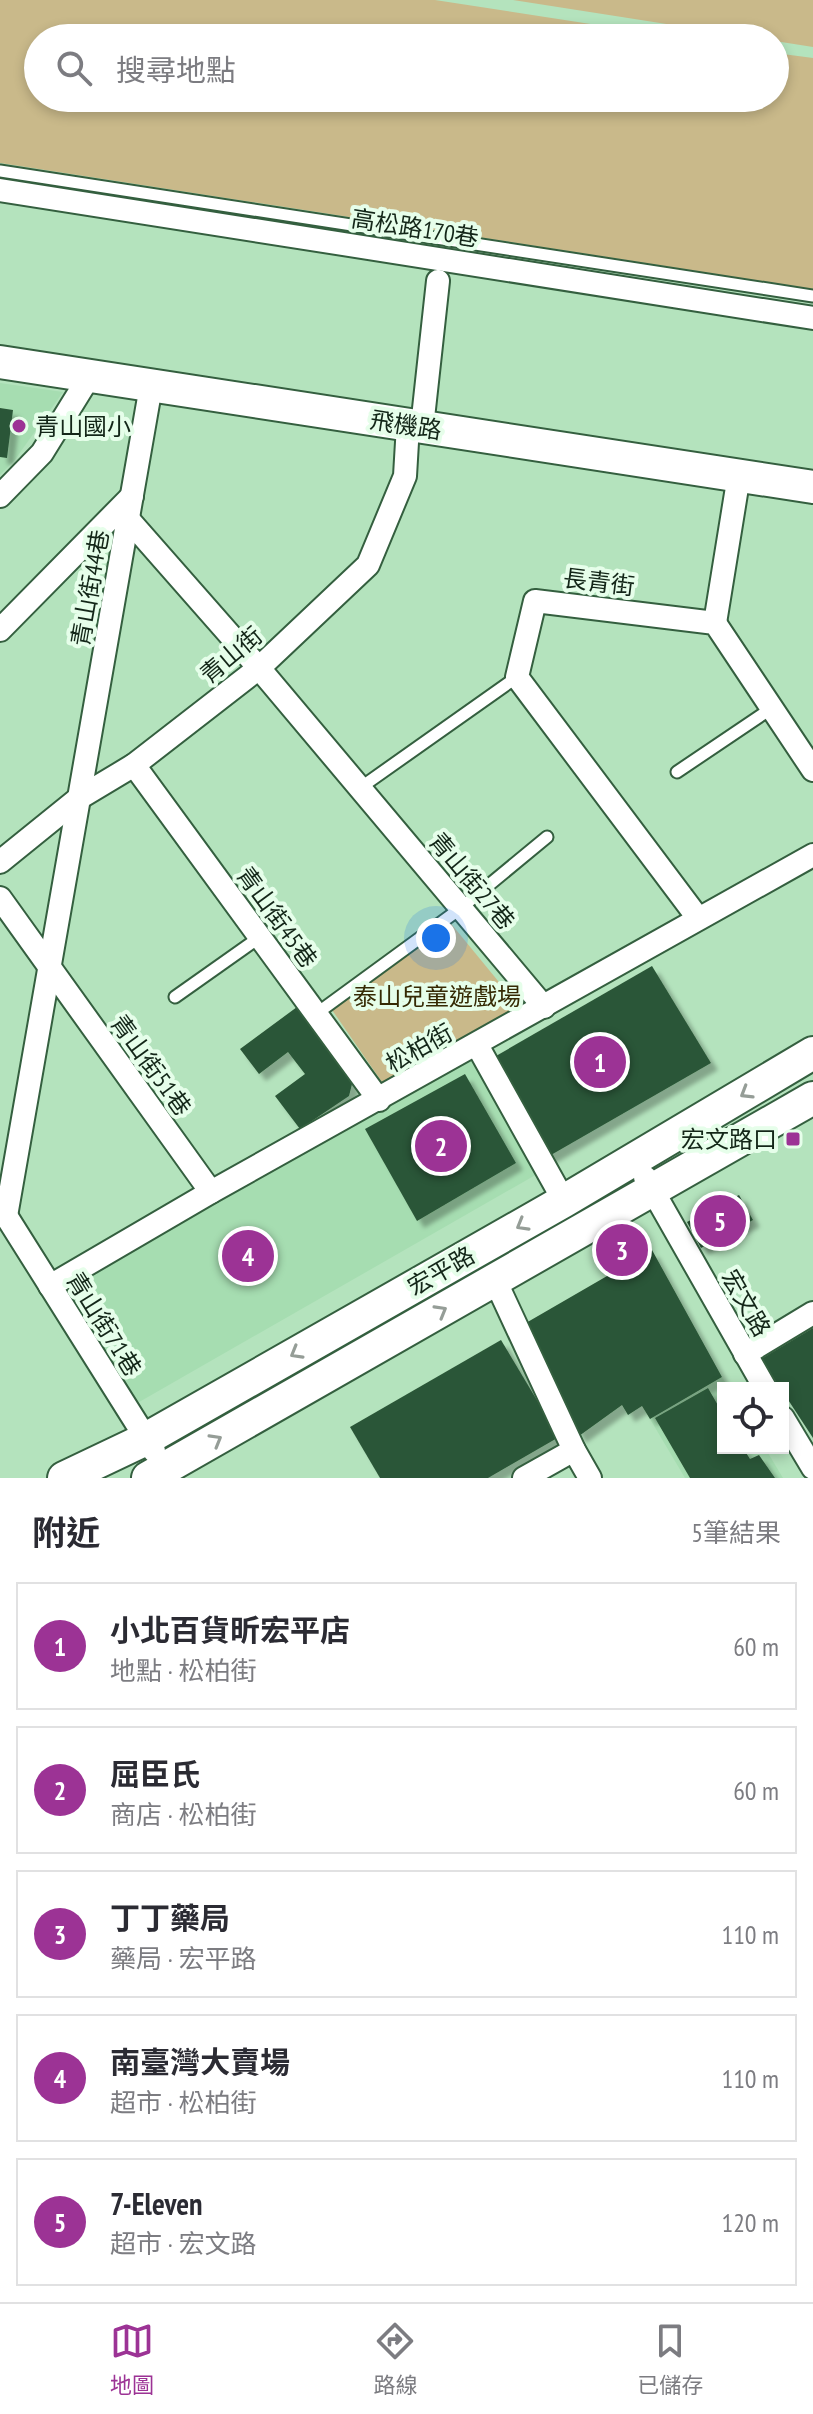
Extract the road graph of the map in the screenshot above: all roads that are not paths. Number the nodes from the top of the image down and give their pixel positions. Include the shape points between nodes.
1 (3, 184) edge
2 (438, 281) dead end
3 (813, 296) edge
4 (813, 318) edge
5 (0, 362) edge
6 (89, 377) junction
7 (151, 386) junction
8 (415, 426) junction
9 (739, 475) junction
10 (813, 487) edge
11 (0, 496) edge
12 (132, 496) junction
13 (128, 519) junction
14 (715, 623) junction
15 (0, 630) edge
16 (259, 668) junction
17 (517, 677) junction
18 (772, 708) junction
19 (134, 765) junction
20 (813, 770) edge
21 (677, 772) dead end
22 (360, 788) junction
23 (79, 798) junction
24 (547, 837) dead end
25 (813, 855) edge
26 (0, 862) edge
27 (0, 898) edge
28 (461, 908) junction
29 (698, 918) junction
30 (260, 937) junction
31 (49, 970) junction
32 (175, 997) dead end
33 (544, 1007) junction
34 (316, 1014) junction
35 (477, 1045) junction
36 (813, 1053) edge
37 (813, 1098) edge
38 (379, 1100) junction
39 (635, 1160) junction
40 (653, 1190) junction
41 (211, 1192) junction
42 (564, 1201) junction
43 (3, 1211) edge
44 (495, 1280) junction
45 (50, 1286) junction
46 (813, 1313) edge
47 (745, 1354) junction
48 (761, 1382) edge
49 (789, 1428) edge
50 (146, 1439) junction
51 (574, 1450) junction
52 (813, 1468) edge
53 (156, 1474) edge
54 (64, 1478) edge
55 (524, 1478) edge
56 (590, 1478) edge

1 - 3 lane
1 - 4 street, 高松路170巷
2 - 8 street, 青山街
5 - 6 street, 飛機路
6 - 7 street, 飛機路
6 - 11 street via 42,453
7 - 8 street, 飛機路
7 - 12 street, 青山街44巷
8 - 9 street, 飛機路
8 - 16 street, 青山街 via 405,476 368,565
9 - 10 street, 飛機路
9 - 14 street
12 - 13 street, 青山街44巷
12 - 15 street
13 - 16 street, 青山街27巷
13 - 23 street, 青山街44巷
14 - 17 street, 長青街 via 535,601
14 - 18 street
16 - 19 street, 青山街
16 - 22 street, 青山街27巷
17 - 22 lane
17 - 29 street
18 - 20 street
18 - 21 lane
19 - 23 street, 青山街
19 - 30 street, 青山街45巷
22 - 28 street, 青山街27巷
23 - 26 street, 青山街
23 - 31 street, 青山街44巷
24 - 28 lane
25 - 29 street, 松柏街
27 - 31 street, 青山街51巷
28 - 33 street, 青山街27巷
28 - 34 lane
29 - 33 street, 松柏街
30 - 32 lane
30 - 34 street, 青山街45巷
31 - 41 street, 青山街51巷
31 - 43 street
33 - 35 street, 松柏街
34 - 38 street, 青山街45巷
35 - 38 street, 松柏街
35 - 42 street
36 -> 39 street, 宏平路
37 - 40 street, 宏平路
38 - 41 street, 松柏街
39 - 40 street, 宏文路
39 - 42 street, 宏平路
40 - 44 street, 宏平路
40 - 47 street, 宏文路
41 - 45 street, 松柏街
42 -> 50 street, 宏平路
43 - 45 street, 青山街71巷
44 - 51 street
53 -> 44 street, 宏平路
45 - 50 street, 青山街71巷
46 - 47 street
47 - 48 street, 宏文路
49 - 52 street
50 - 53 street, 青山街71巷
50 - 54 street, 宏平路
51 - 55 street
51 - 56 street

